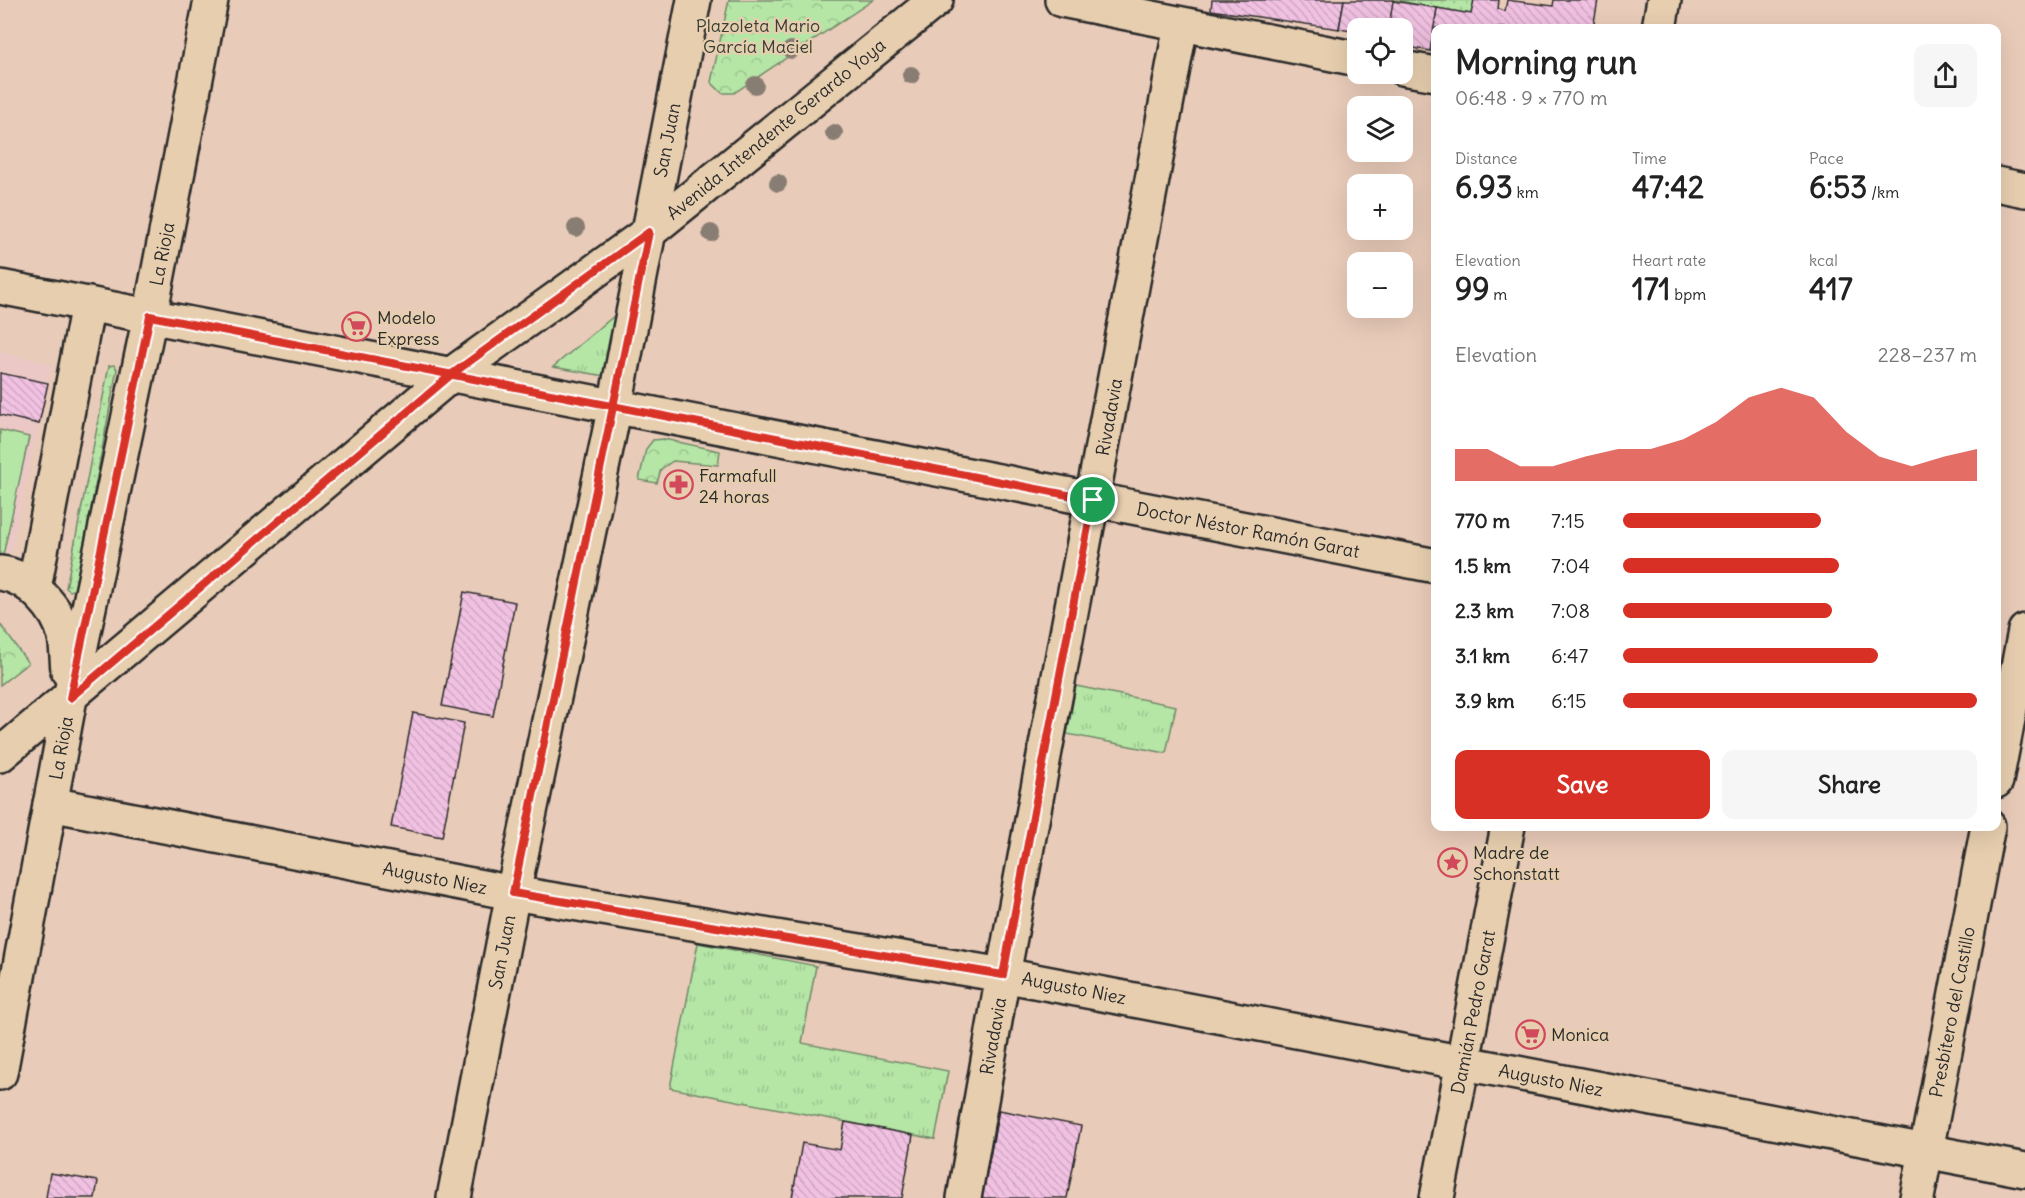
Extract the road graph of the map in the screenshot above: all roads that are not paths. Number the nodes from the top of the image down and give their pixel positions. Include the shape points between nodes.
1 (211, 0) edge
2 (694, 0) edge
3 (936, 0) edge
4 (1062, 0) edge
5 (1664, 0) edge
6 (1181, 24) junction
7 (1660, 24) edge
8 (1347, 57) edge
9 (1413, 70) edge
10 (1431, 73) edge
11 (2001, 185) edge
12 (2025, 190) edge
13 (649, 232) junction
14 (0, 287) edge
15 (88, 304) junction
16 (150, 316) junction
17 (452, 374) junction
18 (615, 406) junction
19 (1093, 500) junction
20 (1431, 565) edge
21 (0, 573) edge
22 (34, 588) junction
23 (2025, 631) edge
24 (2013, 676) edge
25 (70, 698) junction
26 (2001, 750) edge
27 (0, 755) edge
28 (50, 804) junction
29 (1507, 831) edge
30 (1987, 831) edge
31 (513, 893) junction
32 (1003, 975) junction
33 (1464, 1063) junction
34 (0, 1073) edge
35 (1926, 1149) junction
36 (2025, 1170) edge
37 (454, 1198) edge
38 (964, 1198) edge
39 (1437, 1198) edge
40 (1917, 1198) edge

1 - 16 street, La Rioja
2 - 13 street, San Juan
3 - 13 street, Avenida Intendente Gerardo Yoya
4 - 6 street
5 - 7 street
6 - 8 street
6 - 19 street, Rivadavia
9 - 10 street
11 - 12 street
13 - 17 street, Avenida Intendente Gerardo Yoya
13 - 18 street, San Juan
14 - 15 street, Doctor Néstor Ramón Garat
15 - 16 street, Doctor Néstor Ramón Garat
15 - 22 street
16 - 17 street, Doctor Néstor Ramón Garat
16 - 25 street, La Rioja
17 - 18 street, Doctor Néstor Ramón Garat
17 - 25 street, Avenida Intendente Gerardo Yoya
18 - 19 street, Doctor Néstor Ramón Garat
18 - 31 street, San Juan
19 - 20 street, Doctor Néstor Ramón Garat
19 - 32 street, Rivadavia
21 - 22 street
22 - 25 street via 65,636
23 - 24 street
24 - 26 street
25 - 27 street, Avenida Intendente Gerardo Yoya
25 - 28 street, La Rioja
28 - 31 street, Augusto Niez
28 - 34 street, La Rioja
29 - 33 street, Damián Pedro Garat
30 - 35 street, Presbítero del Castillo
31 - 32 street, Augusto Niez
31 - 37 street, San Juan
32 - 33 street, Augusto Niez
32 - 38 street, Rivadavia
33 - 35 street, Augusto Niez
33 - 39 street, Damián Pedro Garat
35 - 36 street, Augusto Niez
35 - 40 street, Presbítero del Castillo

